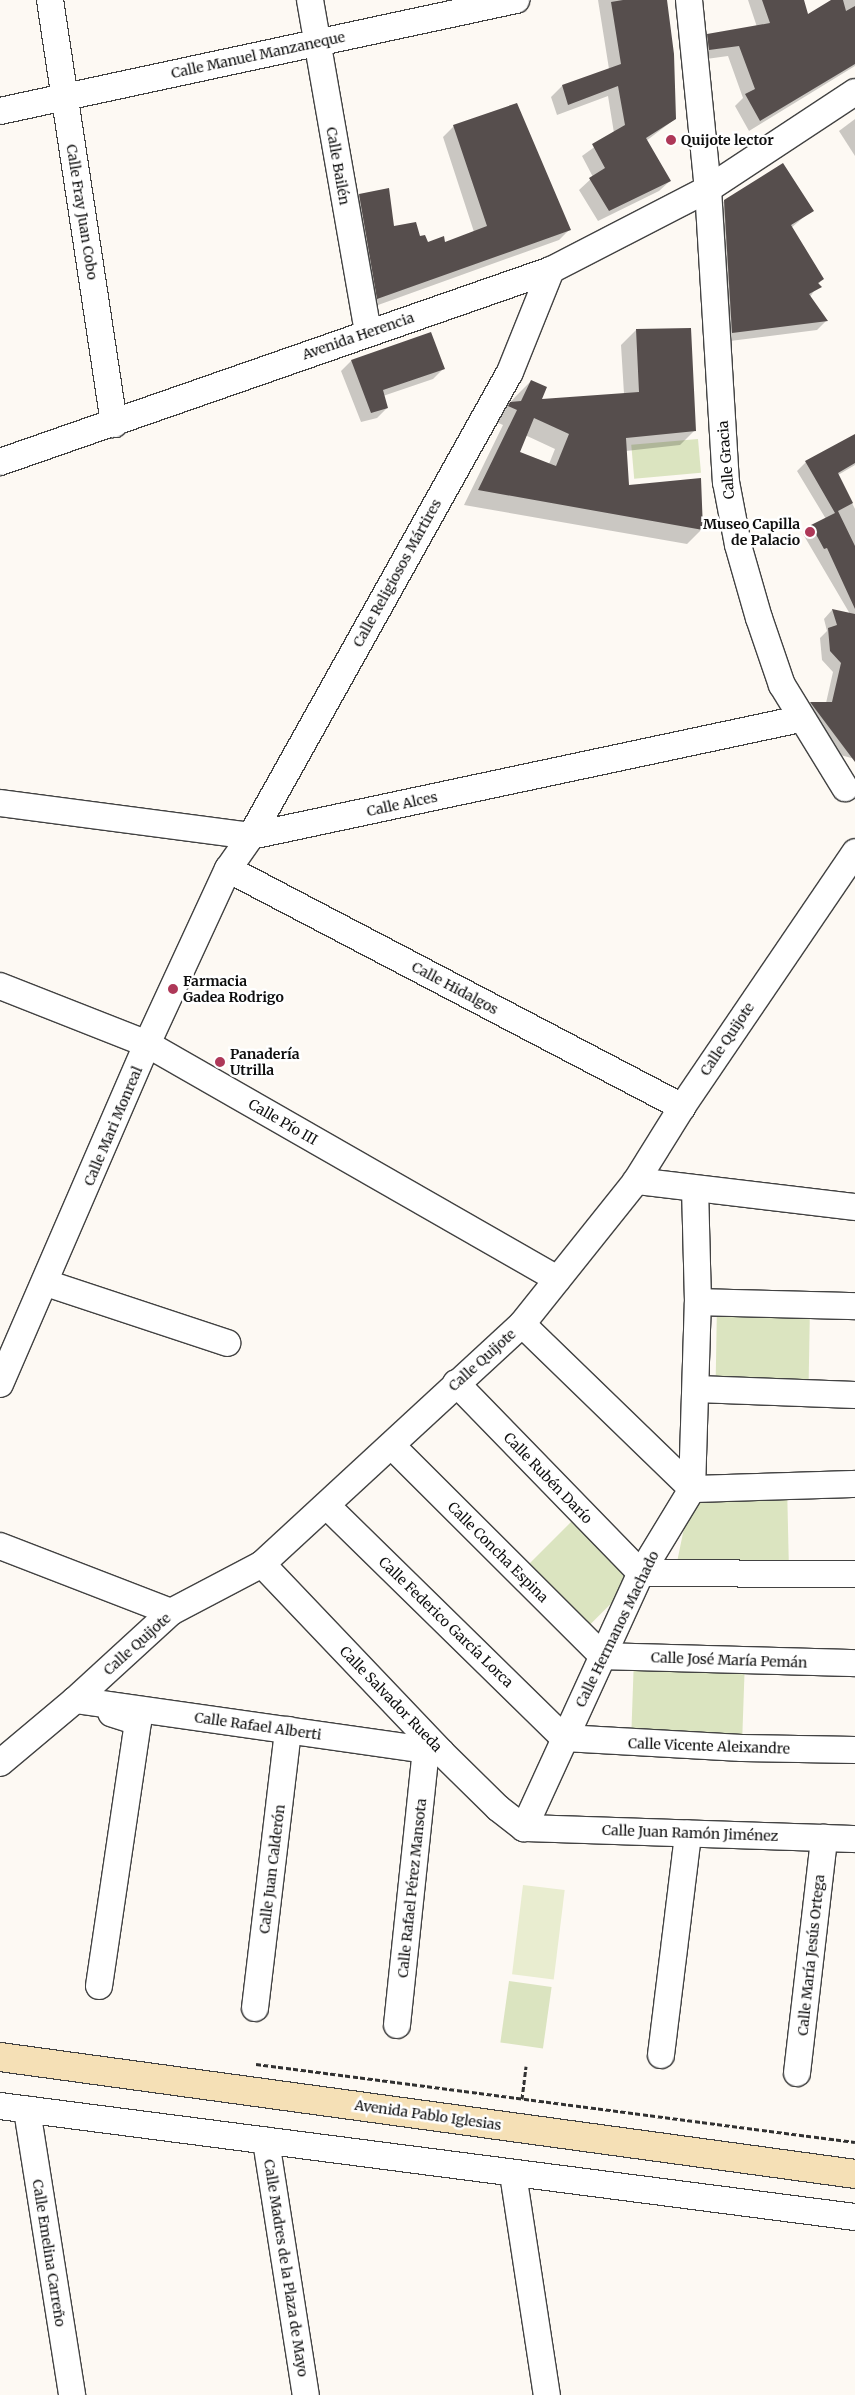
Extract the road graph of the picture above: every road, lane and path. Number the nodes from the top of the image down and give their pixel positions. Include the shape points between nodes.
1 (50, 0) edge
2 (310, 0) edge
3 (516, 0) edge
4 (690, 0) edge
5 (316, 42) junction
6 (855, 92) edge
7 (64, 96) junction
8 (0, 110) edge
9 (708, 189) junction
10 (551, 270) junction
11 (368, 332) junction
12 (114, 424) junction
13 (0, 462) edge
14 (800, 719) junction
15 (853, 783) edge
16 (0, 802) edge
17 (251, 836) junction
18 (855, 852) edge
19 (228, 869) junction
20 (0, 986) edge
21 (147, 1044) junction
22 (682, 1107) junction
23 (636, 1181) junction
24 (695, 1189) junction
25 (855, 1207) edge
26 (557, 1279) junction
27 (46, 1284) junction
28 (698, 1302) junction
29 (855, 1306) edge
30 (522, 1324) junction
31 (227, 1343) dead end
32 (456, 1383) junction
33 (0, 1384) edge
34 (696, 1389) junction
35 (855, 1395) edge
36 (392, 1447) junction
37 (855, 1484) edge
38 (692, 1489) junction
39 (328, 1506) junction
40 (0, 1546) edge
41 (262, 1564) junction
42 (641, 1573) junction
43 (855, 1574) edge
44 (171, 1612) junction
45 (603, 1656) junction
46 (855, 1663) edge
47 (74, 1700) junction
48 (288, 1730) junction
49 (564, 1738) junction
50 (855, 1750) edge
51 (434, 1751) junction
52 (0, 1763) edge
53 (524, 1828) junction
54 (688, 1834) junction
55 (824, 1838) junction
56 (855, 1839) edge
57 (99, 1986) dead end
58 (255, 2008) dead end
59 (397, 2025) dead end
60 (661, 2055) dead end
61 (0, 2057) edge
62 (252, 2064) dead end
63 (526, 2066) dead end
64 (797, 2073) dead end
65 (522, 2099) junction
66 (0, 2106) edge
67 (27, 2110) junction
68 (266, 2142) junction
69 (855, 2142) edge
70 (513, 2174) junction
71 (855, 2174) edge
72 (855, 2217) edge
73 (72, 2395) edge
74 (306, 2395) edge
75 (547, 2395) edge

1 - 7 street, Calle Fray Juan Cobo
2 - 5 street, Calle Bailén
3 - 5 street, Calle Manuel Manzaneque
4 - 9 street, Calle Gracia
5 - 7 street, Calle Manuel Manzaneque
5 - 11 street, Calle Bailén
6 - 9 street, Avenida Herencia
7 - 8 street, Calle Manuel Manzaneque
7 - 12 street, Calle Fray Juan Cobo
9 - 10 street, Avenida Herencia
9 - 14 street, Calle Gracia via 726,482 738,546 759,618 782,685
10 - 11 street, Avenida Herencia
10 - 17 street, Calle Religiosos Mártires via 510,372
11 - 12 street, Avenida Herencia
12 - 13 street, Avenida Herencia
14 - 15 street, Calle Gracia
14 - 17 street, Calle Alces
16 - 17 street, Calle Alces
17 - 19 street, Calle Religiosos Mártires
18 - 22 street, Calle Quijote
19 - 21 street, Calle Mari Monreal
19 - 22 street, Calle Hidalgos
20 - 21 street, Calle Pío III
21 - 26 street, Calle Pío III
21 - 27 street, Calle Mari Monreal
22 - 23 street, Calle Quijote
23 - 24 street
23 - 26 street, Calle Quijote
24 - 25 street
24 - 28 street, Calle Hermanos Machado
26 - 30 street, Calle Quijote
27 - 31 street
27 - 33 street, Calle Mari Monreal
28 - 29 street
28 - 34 street, Calle Hermanos Machado
30 - 32 street, Calle Quijote
30 - 38 street
32 - 36 street, Calle Quijote
32 - 42 street, Calle Rubén Darío
34 - 35 street
34 - 38 street, Calle Hermanos Machado
36 - 39 street, Calle Quijote
36 - 45 street, Calle Concha Espina
37 - 38 street
38 - 42 street, Calle Hermanos Machado
39 - 41 street, Calle Quijote
39 - 49 street, Calle Federico García Lorca
40 - 44 street
41 - 44 street, Calle Quijote
41 - 51 street, Calle Salvador Rueda
42 - 43 street
42 - 45 street, Calle Hermanos Machado
44 - 47 street, Calle Quijote
45 - 46 street, Calle José María Pemán
45 - 49 street, Calle Hermanos Machado
47 - 48 street, Calle Rafael Alberti
47 - 52 street, Calle Quijote
47 - 57 street via 138,1722
48 - 51 street, Calle Rafael Alberti
48 - 58 street, Calle Juan Calderón
49 - 50 street, Calle Vicente Aleixandre via 732,1748
49 - 53 street, Calle Hermanos Machado
51 - 53 street, Calle Salvador Rueda
51 - 59 street, Calle Rafael Pérez Mansota
53 - 54 street, Calle Juan Ramón Jiménez
54 - 55 street, Calle Juan Ramón Jiménez
54 - 60 street
55 - 56 street, Calle Juan Ramón Jiménez
55 - 64 street, Calle María Jesús Ortega
61 - 71 main road, Avenida Pablo Iglesias
62 - 65 path
63 - 65 path
65 - 69 path
66 - 67 street
67 - 68 street
67 - 73 street, Calle Emelina Carreño
68 - 70 street
68 - 74 street, Calle Madres de la Plaza de Mayo
70 - 72 street
70 - 75 street

